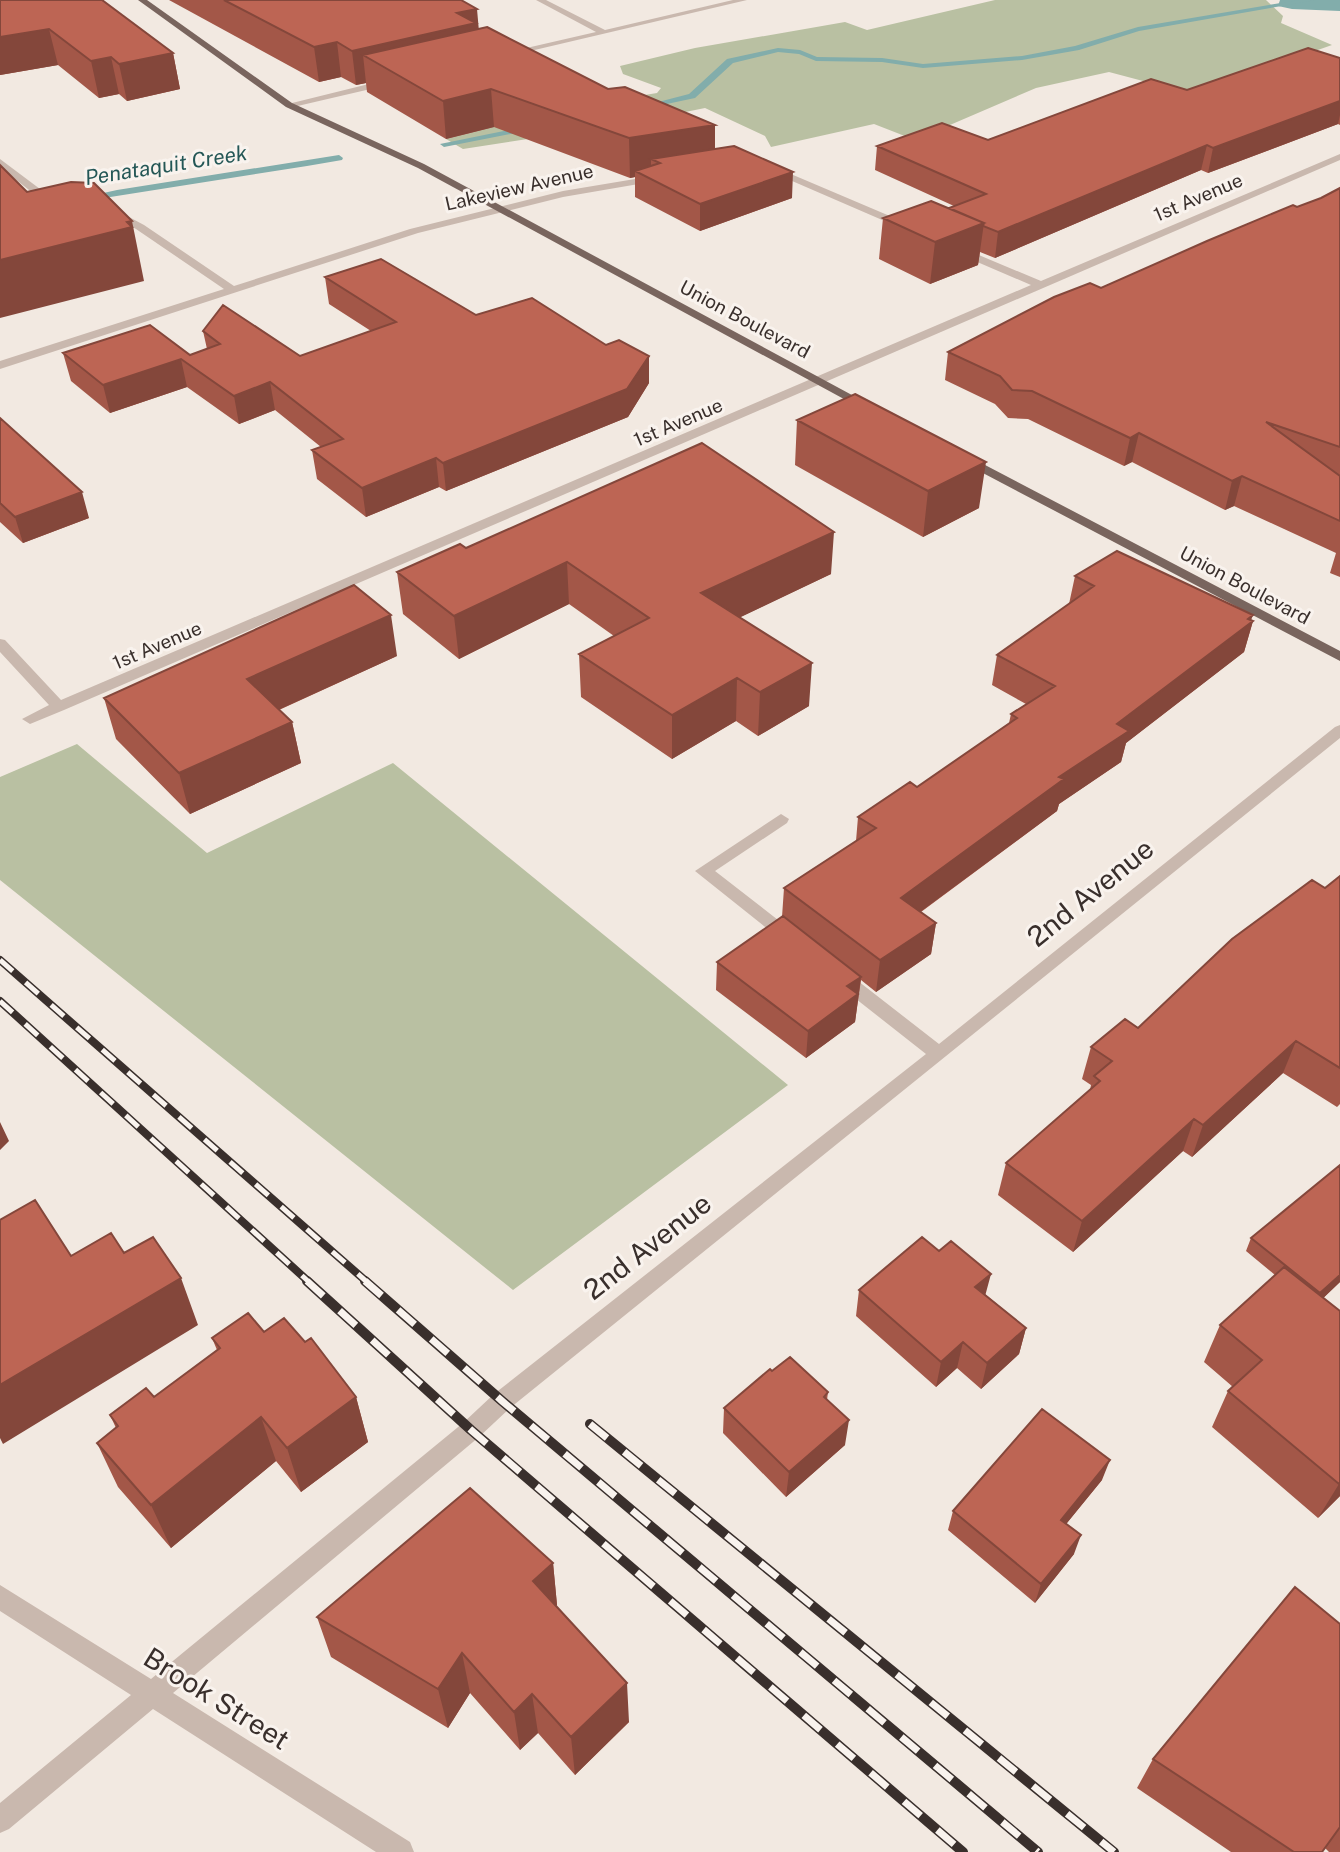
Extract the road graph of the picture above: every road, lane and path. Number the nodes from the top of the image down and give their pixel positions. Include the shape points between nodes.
1 (142, 0) edge
2 (540, 0) edge
3 (744, 0) edge
4 (603, 32) junction
5 (493, 58) edge
6 (398, 80) edge
7 (289, 105) junction
8 (1340, 157) edge
9 (0, 162) edge
10 (765, 167) edge
11 (672, 176) edge
12 (66, 209) edge
13 (498, 209) junction
14 (102, 215) edge
15 (921, 233) edge
16 (944, 243) edge
17 (1042, 286) junction
18 (233, 290) junction
19 (0, 365) edge
20 (820, 382) junction
21 (887, 417) edge
22 (958, 455) edge
23 (0, 643) edge
24 (1340, 657) edge
25 (59, 707) junction
26 (30, 719) dead end
27 (1340, 730) edge
28 (781, 819) dead end
29 (802, 948) edge
30 (824, 965) edge
31 (939, 1054) junction
32 (0, 1597) edge
33 (153, 1695) junction
34 (0, 1820) edge
35 (400, 1852) edge

1 - 7 main road, Union Boulevard
2 - 4 street
3 - 4 street
4 - 5 street
6 - 7 street
7 - 13 main road, Union Boulevard via 374,142
8 - 17 street, 1st Avenue
9 - 12 street via 43,198
10 - 15 street
11 - 13 street, Lakeview Avenue
13 - 18 street, Lakeview Avenue via 414,231
13 - 20 main road, Union Boulevard
14 - 18 street via 125,219
16 - 17 street
17 - 20 street, 1st Avenue
18 - 19 street, Lakeview Avenue
20 - 21 main road, Union Boulevard
20 - 25 street, 1st Avenue
22 - 24 main road, Union Boulevard
23 - 25 street
25 - 26 street, 1st Avenue
27 - 31 street, 2nd Avenue
28 - 29 street via 703,871
30 - 31 street
31 - 33 street, 2nd Avenue via 502,1401
32 - 33 street, Brook Street
33 - 34 street, 2nd Avenue
33 - 35 street, Brook Street

